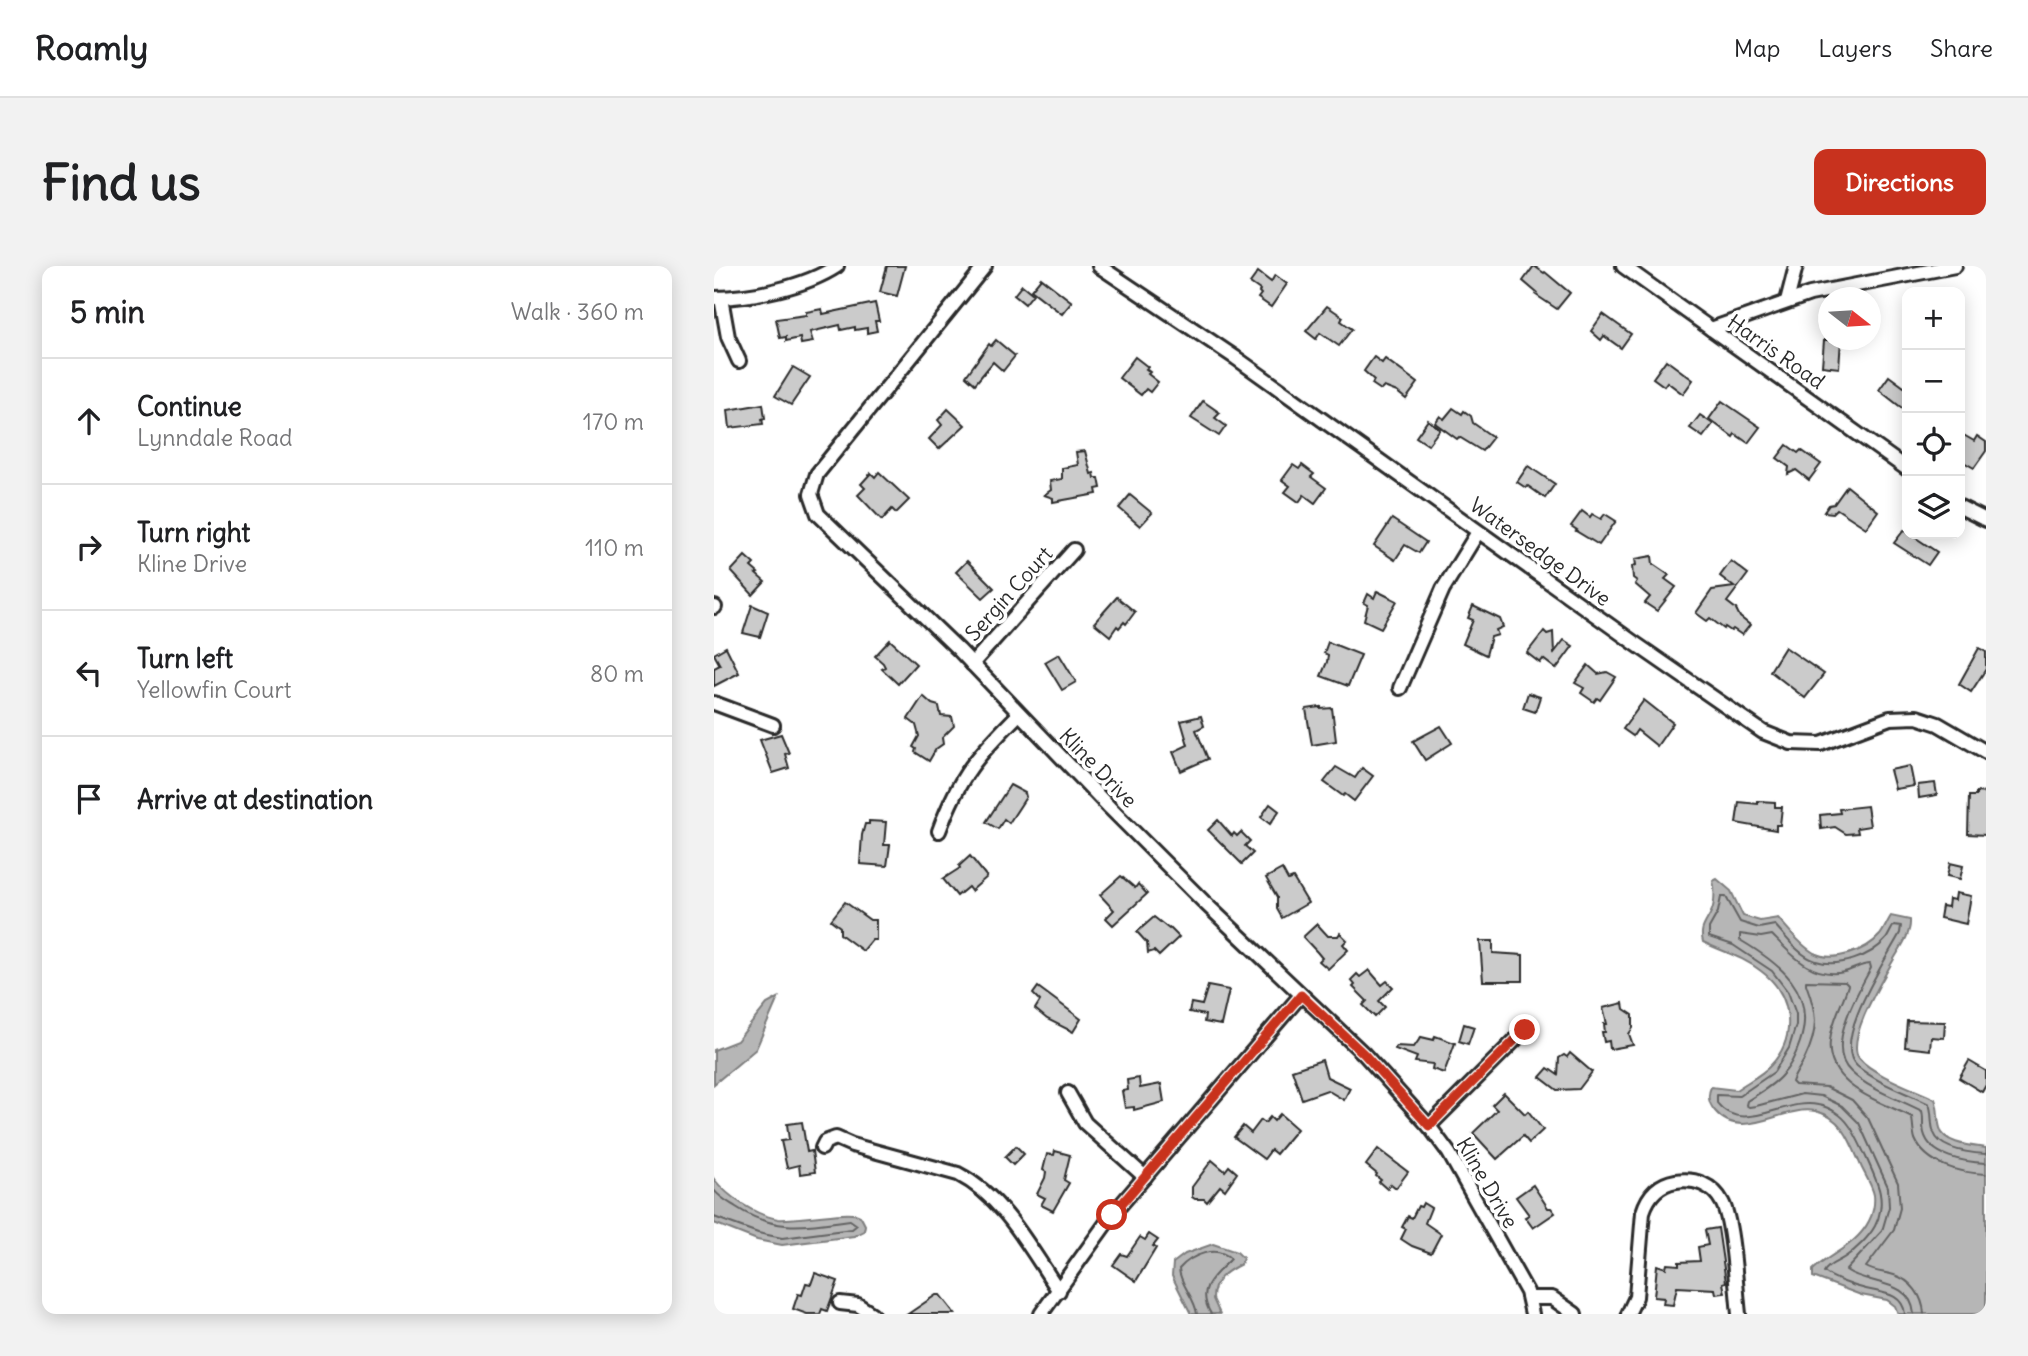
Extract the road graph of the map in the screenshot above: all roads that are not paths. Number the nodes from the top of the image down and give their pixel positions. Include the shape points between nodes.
1 (837, 266) edge
2 (985, 266) edge
3 (1099, 266) edge
4 (1623, 266) edge
5 (1796, 266) edge
6 (1955, 266) edge
7 (717, 298) edge
8 (1787, 301) junction
9 (1711, 329) junction
10 (739, 362) dead end
11 (1902, 465) edge
12 (1965, 510) edge
13 (1986, 520) edge
14 (1478, 532) junction
15 (1074, 550) dead end
16 (972, 664) junction
17 (1400, 688) dead end
18 (714, 703) edge
19 (1019, 714) junction
20 (773, 725) dead end
21 (1986, 752) edge
22 (939, 831) dead end
23 (1301, 995) junction
24 (1525, 1030) dead end
25 (1068, 1093) dead end
26 (1429, 1126) junction
27 (822, 1148) dead end
28 (1144, 1177) junction
29 (1059, 1291) junction
30 (1529, 1298) junction
31 (840, 1303) dead end
32 (872, 1314) edge
33 (1041, 1314) edge
34 (1532, 1314) edge
35 (1575, 1314) edge
36 (1628, 1314) edge
37 (1739, 1314) edge

1 - 7 street via 800,283
2 - 16 street, Kline Drive via 817,474 811,494 824,522
3 - 14 street, Watersedge Drive
4 - 9 street, Harris Road
5 - 8 street
6 - 8 street
7 - 10 street
8 - 9 street
9 - 11 street, Harris Road
12 - 13 street
14 - 17 street via 1443,589
14 - 21 street, Watersedge Drive via 1777,739 1821,744 1903,717 1931,721
15 - 16 street, Sergin Court
16 - 19 street, Kline Drive
18 - 20 street
19 - 22 street via 966,771
19 - 23 street, Kline Drive
23 - 26 street, Kline Drive via 1364,1054
23 - 28 street
24 - 26 street
25 - 28 street via 1085,1123
26 - 30 street, Kline Drive
27 - 29 street via 836,1138 973,1182 998,1203
28 - 29 street
29 - 33 street
30 - 34 street, Kline Drive
30 - 35 street via 1552,1298
31 - 32 street via 858,1305
36 - 37 street via 1636,1297 1646,1203 1662,1186 1684,1180 1706,1185 1725,1208

